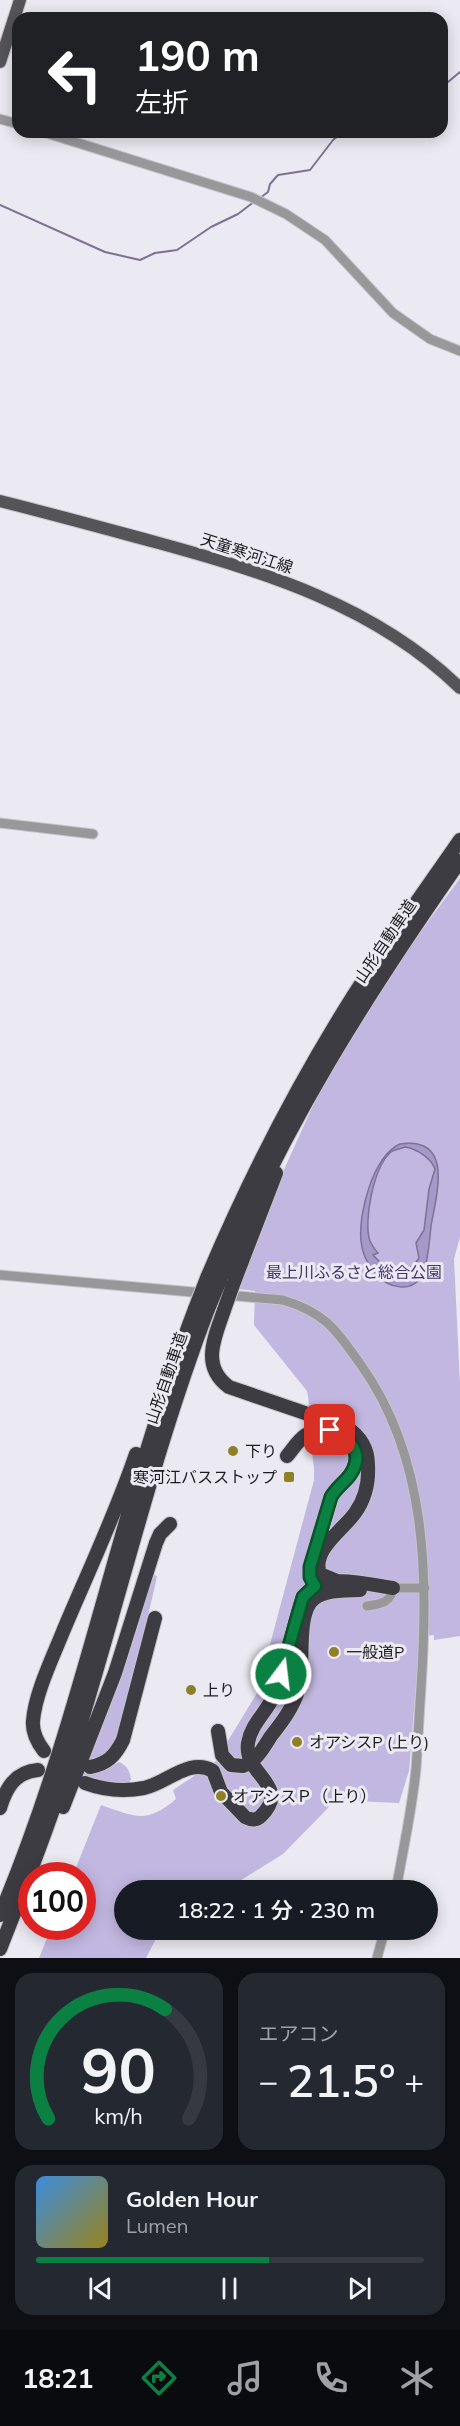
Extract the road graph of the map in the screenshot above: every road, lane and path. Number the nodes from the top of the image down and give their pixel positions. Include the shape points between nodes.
1 (12, 25) edge
2 (0, 62) edge
3 (62, 138) edge
4 (460, 351) edge
5 (0, 501) edge
6 (460, 688) edge
7 (0, 823) edge
8 (93, 834) dead end
9 (460, 840) edge
10 (460, 861) edge
11 (369, 982) junction
12 (357, 1001) junction
13 (320, 1076) junction
14 (0, 1275) edge
15 (213, 1279) junction
16 (201, 1309) junction
17 (287, 1456) dead end
18 (170, 1524) dead end
19 (339, 1582) junction
20 (315, 1586) junction
21 (393, 1588) junction
22 (425, 1588) junction
23 (354, 1590) junction
24 (367, 1606) dead end
25 (155, 1618) dead end
26 (218, 1731) dead end
27 (44, 1751) dead end
28 (251, 1762) junction
29 (90, 1767) dead end
30 (38, 1770) dead end
31 (85, 1783) dead end
32 (0, 1808) edge
33 (40, 1862) edge
34 (398, 1880) edge
35 (0, 1915) edge
36 (18, 1916) edge
37 (383, 1940) edge
38 (0, 1949) edge
39 (377, 1958) edge

1 - 2 main road
3 - 4 street via 251,197 286,214 325,240 393,313 430,339
5 - 6 main road, 天童寒河江線 via 234,564 313,592 403,639
7 - 8 street
9 - 11 highway, 山形自動車道
10 - 11 highway, 山形自動車道
11 - 12 highway, 山形自動車道
12 - 13 highway, 山形自動車道
12 - 15 highway, 山形自動車道 via 287,1109 253,1176
13 - 15 highway, 山形自動車道
13 - 19 highway, bridge via 234,1282 211,1354 213,1369 229,1387 345,1427 366,1448 365,1494 327,1545 318,1567 323,1577
14 - 22 street via 283,1300 301,1305 329,1322 368,1375 399,1439 414,1486
15 - 16 highway, 山形自動車道, bridge
16 - 27 highway via 176,1346 119,1503 41,1692 33,1729
16 - 35 highway, 山形自動車道 via 146,1453 49,1783
16 - 38 highway, 山形自動車道 via 67,1767
17 - 20 highway via 306,1435 322,1430 345,1436 355,1449 352,1473 331,1497 310,1567
18 - 33 highway via 156,1544 115,1673
19 - 20 highway
19 - 21 highway
20 - 23 highway
20 - 28 highway via 303,1597 275,1694 250,1733 247,1749
21 - 22 street
21 - 23 highway
21 - 24 street via 388,1599
22 - 34 street via 416,1770
23 - 28 highway via 320,1595 311,1602 304,1617 301,1679 296,1698
25 - 29 highway via 123,1740 107,1761
26 - 28 highway via 219,1748 226,1761 237,1766
28 - 31 highway via 270,1786 272,1798 255,1820 245,1817 221,1792 213,1771 203,1767 189,1767 155,1785 136,1789 107,1789
30 - 32 highway via 16,1777
36 - 38 highway
37 - 39 street

